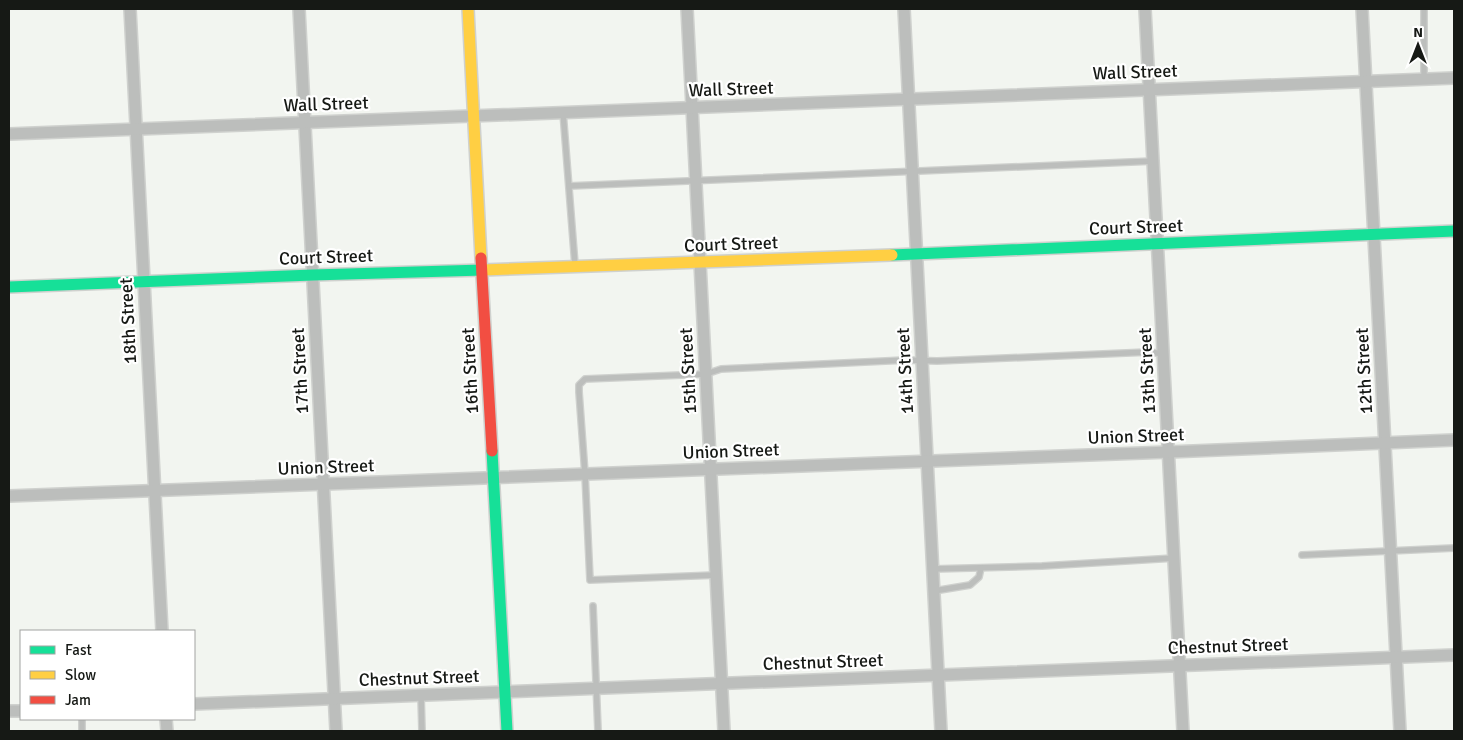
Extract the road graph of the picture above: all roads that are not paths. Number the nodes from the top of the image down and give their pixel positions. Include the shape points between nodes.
1 (130, 9) edge
2 (299, 9) edge
3 (468, 9) edge
4 (687, 9) edge
5 (904, 9) edge
6 (1145, 9) edge
7 (1362, 9) edge
8 (1424, 9) edge
9 (1454, 78) edge
10 (1424, 79) junction
11 (1367, 81) junction
12 (1149, 89) junction
13 (909, 99) junction
14 (692, 108) junction
15 (563, 112) junction
16 (474, 116) junction
17 (304, 122) junction
18 (136, 129) junction
19 (9, 134) edge
20 (1154, 162) junction
21 (912, 171) junction
22 (695, 181) junction
23 (569, 186) junction
24 (1454, 231) edge
25 (1375, 235) junction
26 (1158, 244) junction
27 (917, 254) junction
28 (700, 262) junction
29 (575, 267) junction
30 (483, 271) junction
31 (313, 275) junction
32 (144, 281) junction
33 (9, 287) edge
34 (1164, 354) junction
35 (922, 361) junction
36 (706, 374) junction
37 (1454, 440) edge
38 (1385, 443) junction
39 (1169, 452) junction
40 (927, 461) junction
41 (710, 469) junction
42 (585, 474) junction
43 (493, 478) junction
44 (324, 485) junction
45 (154, 490) junction
46 (9, 496) edge
47 (1454, 548) edge
48 (1391, 550) junction
49 (1302, 555) dead end
50 (1175, 558) junction
51 (981, 568) junction
52 (933, 569) junction
53 (716, 575) junction
54 (934, 591) junction
55 (593, 606) dead end
56 (162, 630) edge
57 (1454, 654) edge
58 (1396, 657) junction
59 (1180, 665) junction
60 (938, 674) junction
61 (721, 683) junction
62 (597, 688) junction
63 (504, 692) junction
64 (421, 695) junction
65 (334, 699) junction
66 (195, 704) edge
67 (336, 731) edge
68 (422, 731) edge
69 (507, 731) edge
70 (598, 731) edge
71 (724, 731) edge
72 (941, 731) edge
73 (1183, 731) edge
74 (1400, 731) edge

1 - 18 street, 18th Street
2 - 17 street, 17th Street
3 - 16 street, 16th Street
4 - 14 street, 15th Street
5 - 13 street, 14th Street
6 - 12 street, 13th Street
7 - 11 street, 12th Street
8 - 10 lane
9 - 10 street, Wall Street
10 - 11 street, Wall Street
11 - 12 street, Wall Street
11 - 25 street, 12th Street
12 - 13 street, Wall Street
12 - 20 street, 13th Street
13 - 14 street, Wall Street
13 - 21 street, 14th Street
14 - 15 street, Wall Street
14 - 22 street, 15th Street
15 - 16 street, Wall Street
15 - 23 lane
16 - 17 street, Wall Street
16 - 30 street, 16th Street
17 - 18 street, Wall Street
17 - 31 street, 17th Street
18 - 19 street, Wall Street
18 - 32 street, 18th Street
20 - 21 lane
20 - 26 street, 13th Street
21 - 22 lane
21 - 27 street, 14th Street
22 - 23 lane
22 - 28 street, 15th Street
23 - 29 lane
24 - 25 street, Court Street
25 - 26 street, Court Street
25 - 38 street, 12th Street
26 - 27 street, Court Street
26 - 34 street, 13th Street
27 - 28 street, Court Street
27 - 35 street, 14th Street
28 - 29 street, Court Street
28 - 36 street, 15th Street
29 - 30 street, Court Street
30 - 31 street, Court Street
30 - 43 street, 16th Street
31 - 32 street, Court Street
31 - 44 street, 17th Street
32 - 33 street, Court Street
32 - 45 street, 18th Street
34 - 35 lane
34 - 39 street, 13th Street
35 - 36 lane via 721,370
35 - 40 street, 14th Street
36 - 41 street, 15th Street
36 - 42 lane via 585,379 579,384 579,392
37 - 38 street, Union Street
38 - 39 street, Union Street
38 - 48 street, 12th Street
39 - 40 street, Union Street
39 - 50 street, 13th Street
40 - 41 street, Union Street
40 - 52 street, 14th Street
41 - 42 street, Union Street
41 - 53 street, 15th Street
42 - 43 street, Union Street
42 - 53 lane via 590,580
43 - 44 street, Union Street
43 - 63 street, 16th Street
44 - 45 street, Union Street
44 - 65 street, 17th Street
45 - 46 street, Union Street
45 - 56 street, 18th Street
47 - 48 lane
48 - 49 lane
48 - 58 street, 12th Street
50 - 51 lane
50 - 59 street, 13th Street
51 - 52 lane
51 - 54 lane via 979,577 970,585
52 - 54 street, 14th Street
53 - 61 street, 15th Street
54 - 60 street, 14th Street
55 - 62 lane
57 - 58 street, Chestnut Street
58 - 59 street, Chestnut Street
58 - 74 street, 12th Street
59 - 60 street, Chestnut Street
59 - 73 street, 13th Street
60 - 61 street, Chestnut Street
60 - 72 street, 14th Street
61 - 62 street, Chestnut Street
61 - 71 street, 15th Street
62 - 63 street, Chestnut Street
62 - 70 lane
63 - 64 street, Chestnut Street
63 - 69 street, 16th Street
64 - 65 street, Chestnut Street
64 - 68 lane
65 - 66 street, Chestnut Street
65 - 67 street, 17th Street

